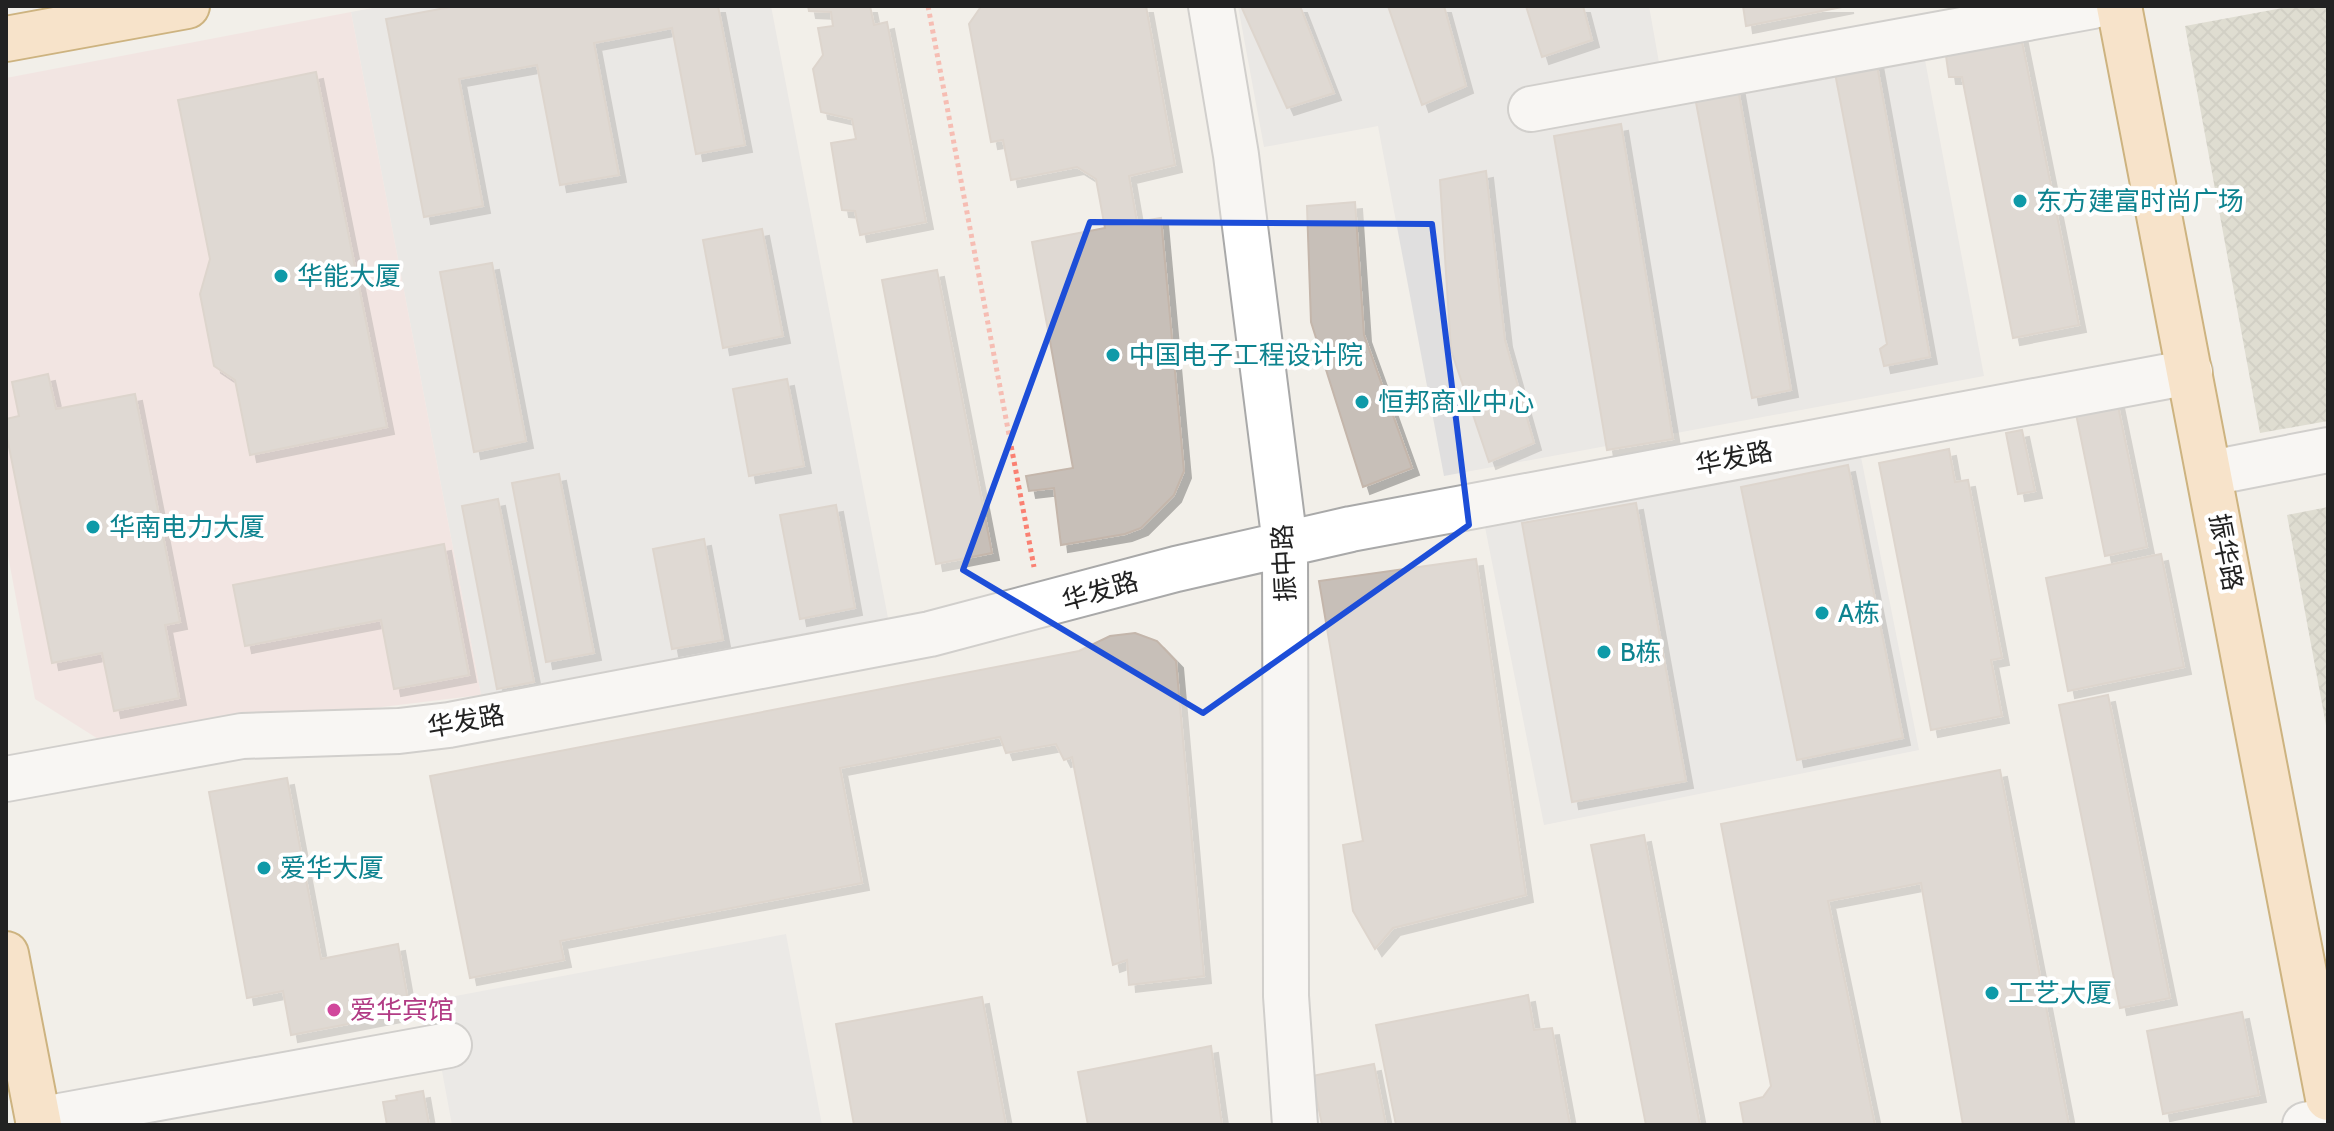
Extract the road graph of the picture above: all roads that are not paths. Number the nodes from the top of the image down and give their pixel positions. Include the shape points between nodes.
1 (22, 6) edge
2 (187, 6) edge
3 (1211, 6) edge
4 (2093, 6) edge
5 (2119, 6) edge
6 (6, 9) edge
7 (6, 39) edge
8 (1531, 109) dead end
9 (2190, 372) junction
10 (2328, 450) edge
11 (2211, 473) junction
12 (1285, 544) junction
13 (6, 779) edge
14 (6, 954) edge
15 (449, 1045) dead end
16 (2327, 1096) edge
17 (39, 1122) edge
18 (1295, 1125) edge
19 (2305, 1125) edge

1 - 6 main road
2 - 7 main road
3 - 12 street, 振中路 via 1236,155
4 - 8 street
5 - 9 main road, 振华路
9 - 11 main road, 振华路
9 - 12 street, 华发路
10 - 11 street
11 - 16 main road, 振华路
12 - 13 street, 华发路 via 930,634 449,725 255,735
12 - 18 street, 振中路 via 1286,996
14 - 17 main road
15 - 17 street
16 - 19 street

